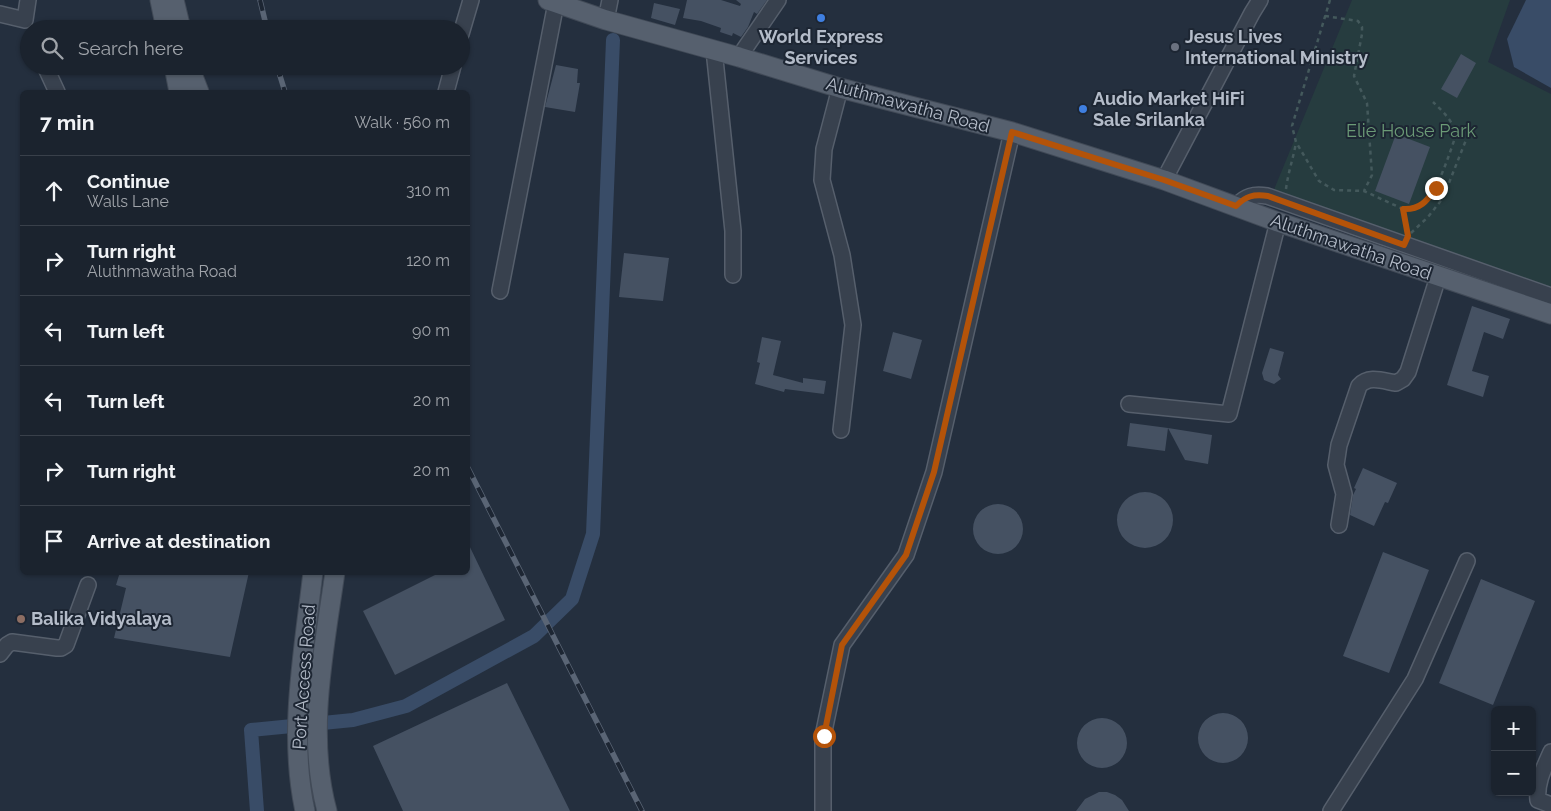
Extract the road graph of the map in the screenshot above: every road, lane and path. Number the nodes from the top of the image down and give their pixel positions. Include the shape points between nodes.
1 (28, 0) edge
2 (160, 0) edge
3 (174, 0) edge
4 (470, 0) edge
5 (610, 0) edge
6 (778, 0) edge
7 (1260, 0) edge
8 (1330, 0) edge
9 (552, 2) edge
10 (0, 14) edge
11 (1325, 16) junction
12 (27, 20) edge
13 (164, 20) edge
14 (179, 20) edge
15 (465, 20) edge
16 (606, 20) junction
17 (20, 21) edge
18 (714, 50) junction
19 (739, 57) junction
20 (49, 75) edge
21 (176, 75) edge
22 (192, 75) edge
23 (451, 75) edge
24 (840, 88) junction
25 (56, 90) edge
26 (179, 90) edge
27 (198, 90) edge
28 (447, 90) edge
29 (1433, 102) dead end
30 (1012, 132) junction
31 (1466, 140) dead end
32 (1296, 142) junction
33 (1164, 180) junction
34 (1364, 192) junction
35 (1284, 202) junction
36 (1236, 206) junction
37 (1403, 209) junction
38 (1278, 222) junction
39 (734, 275) dead end
40 (1438, 277) junction
41 (500, 290) dead end
42 (1551, 296) edge
43 (1551, 314) edge
44 (1129, 404) dead end
45 (841, 430) dead end
46 (1339, 525) dead end
47 (1467, 561) dead end
48 (312, 575) edge
49 (335, 575) edge
50 (88, 585) dead end
51 (0, 654) edge
52 (1551, 752) edge
53 (1551, 805) edge
54 (305, 811) edge
55 (327, 811) edge
56 (823, 811) edge
57 (1331, 811) edge

1 - 12 street
2 - 13 main road
3 - 14 main road
4 - 15 street
5 - 16 street
6 - 19 street
7 - 33 street
8 - 11 path
9 - 16 main road, Aluthmawatha Road
9 - 41 street
10 - 17 street
11 - 32 path via 1292,126
11 - 34 path via 1358,21 1362,27 1354,76 1367,103 1372,175
16 - 18 main road, Aluthmawatha Road
18 - 19 main road, Aluthmawatha Road
18 - 39 street via 733,231
19 - 24 main road, Aluthmawatha Road
20 - 25 street
21 - 26 main road
22 - 27 main road
23 - 28 street
24 - 30 main road, Aluthmawatha Road
24 - 45 street via 824,149 822,180 842,256 853,325
29 - 37 path via 1454,126 1456,135 1436,188 1427,201
30 - 33 main road, Aluthmawatha Road
30 - 56 street via 934,472 906,555 842,645 824,736
31 - 37 path via 1443,198 1408,236
32 - 34 path via 1319,181 1334,190
32 - 35 path
33 - 36 main road, Aluthmawatha Road
34 - 37 path
35 - 36 street via 1254,194
35 - 42 street
36 - 38 main road, Aluthmawatha Road
38 - 40 main road, Aluthmawatha Road
38 - 44 street via 1229,414
40 - 43 main road, Aluthmawatha Road
40 - 46 street via 1403,379 1396,383 1364,380 1359,386 1339,445 1336,465 1344,494
47 - 57 street via 1415,679
48 - 54 main road, Port Access Road via 298,712 300,790
49 - 55 main road, Port Access Road via 320,674 318,765
50 - 51 street via 66,645 58,648 12,642
52 - 53 street via 1537,792 1538,800

